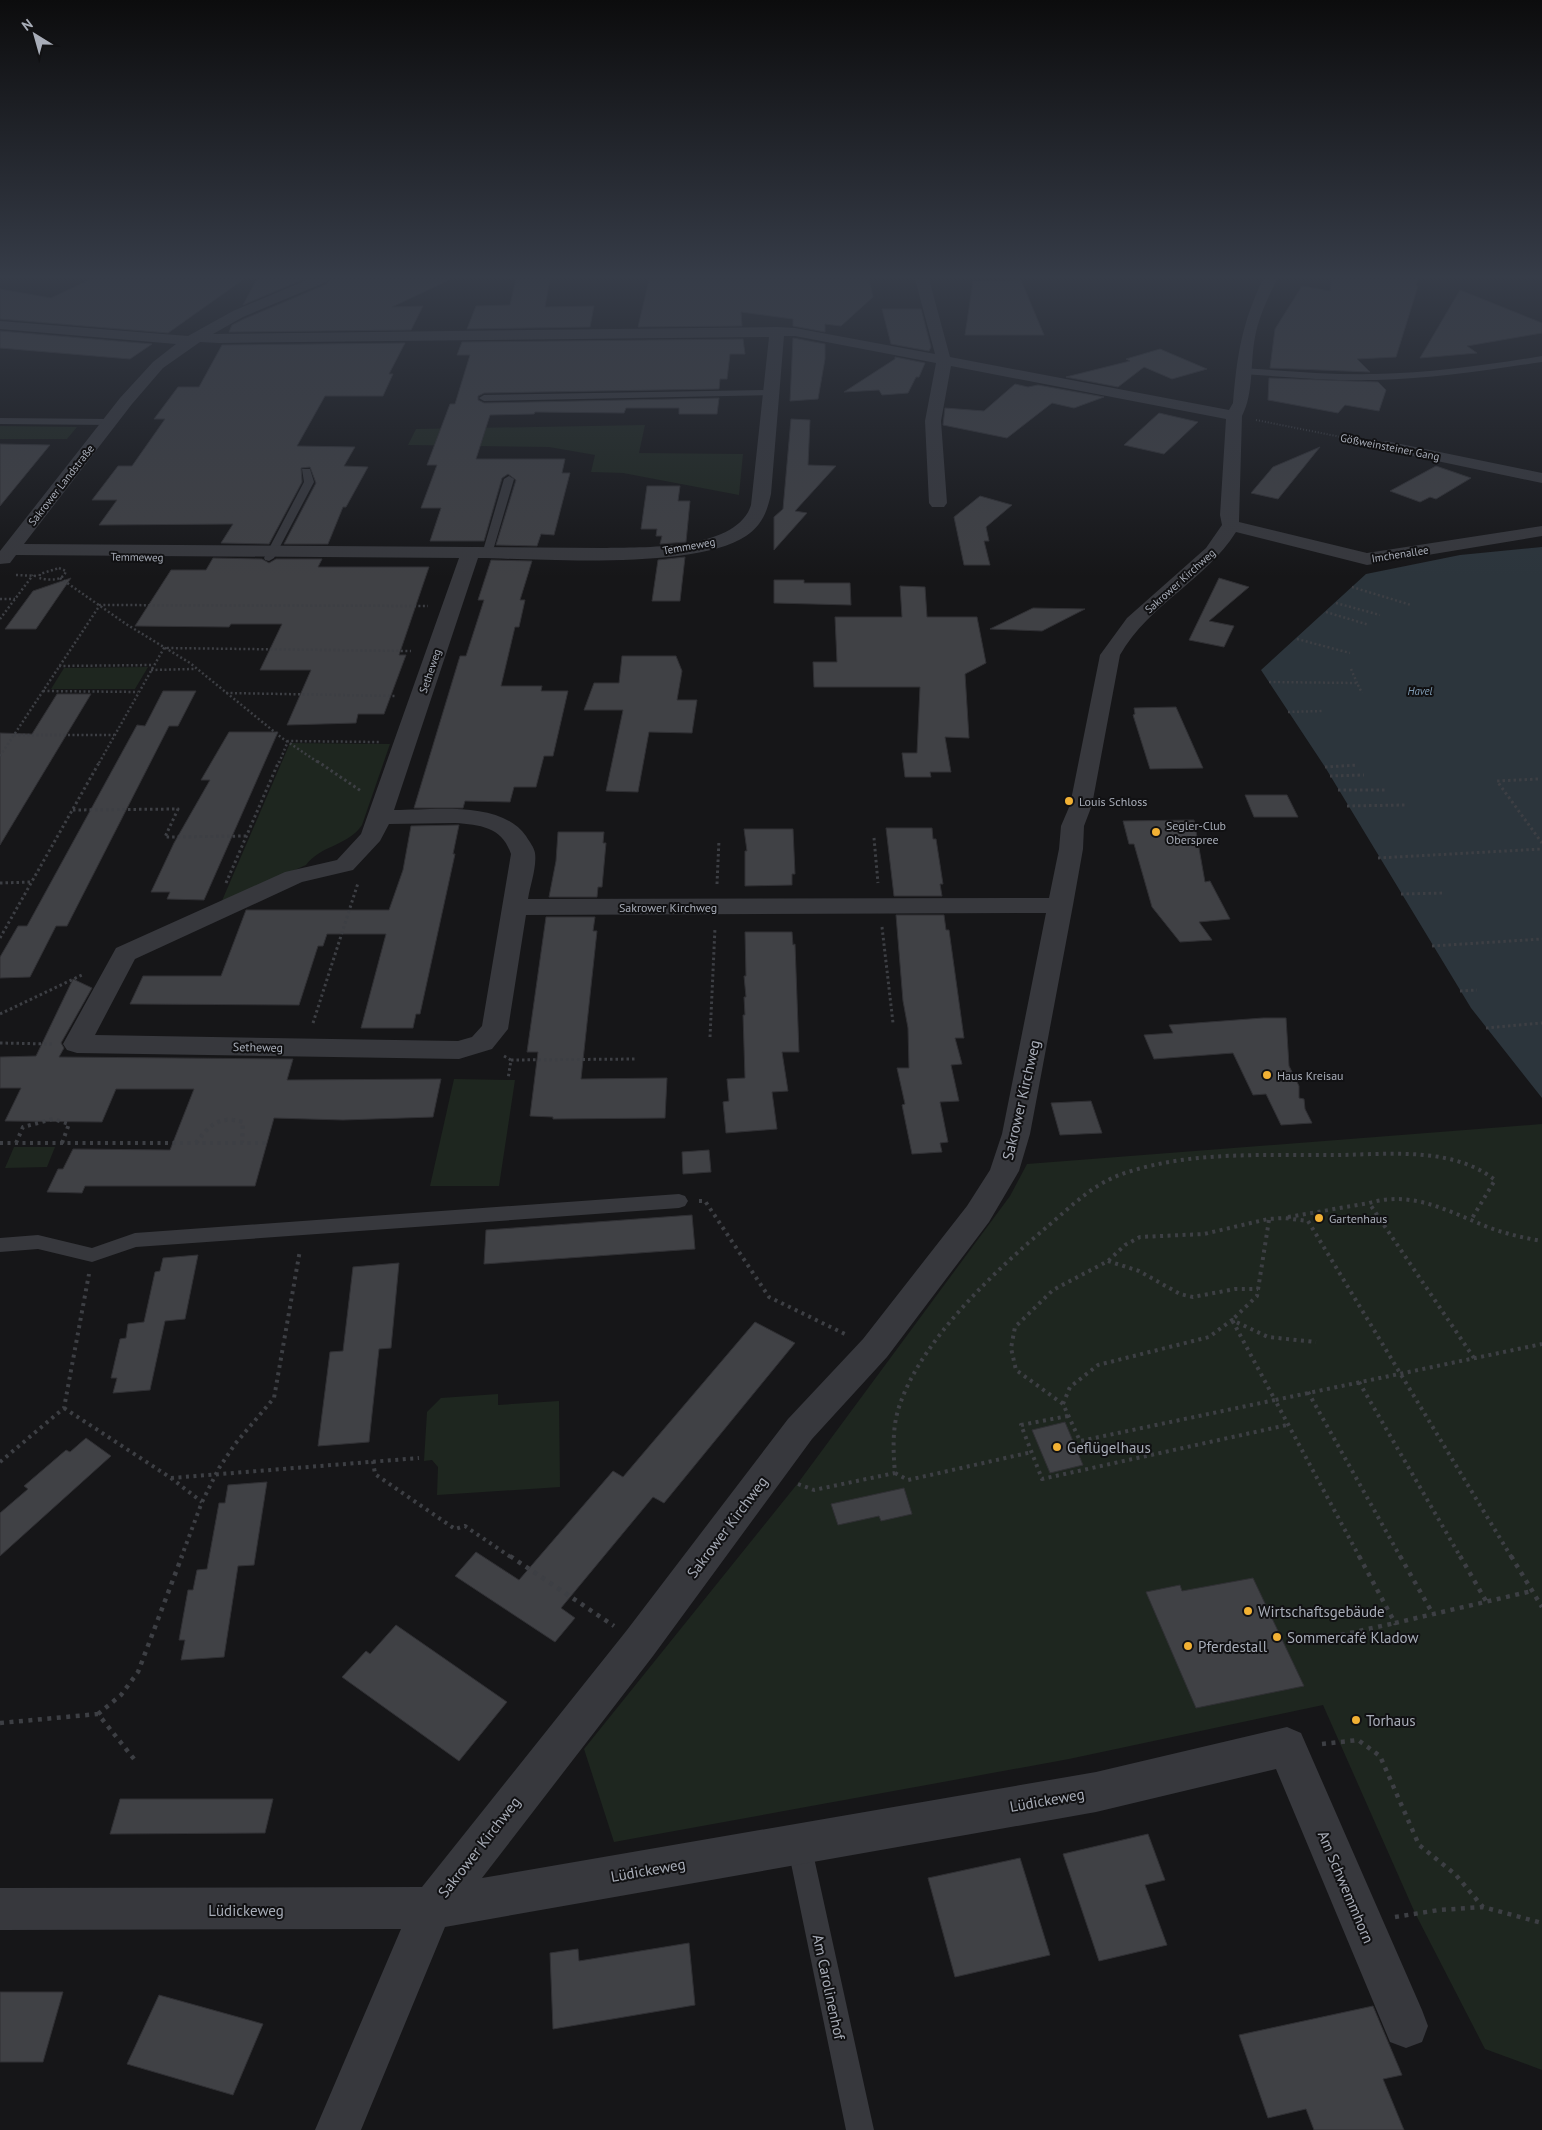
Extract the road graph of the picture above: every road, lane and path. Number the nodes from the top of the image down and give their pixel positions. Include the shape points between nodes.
1 (147, 378) edge
2 (772, 378) edge
3 (941, 378) edge
4 (1036, 378) edge
5 (1242, 378) edge
6 (771, 393) junction
7 (484, 398) dead end
8 (1234, 416) junction
9 (0, 422) edge
10 (110, 422) junction
11 (1386, 446) joint
12 (306, 471) dead end
13 (1542, 478) edge
14 (509, 479) dead end
15 (938, 503) dead end
16 (1231, 525) junction
17 (1542, 532) edge
18 (479, 554) junction
19 (271, 555) junction
20 (6, 556) edge
21 (33, 575) dead end
22 (60, 578) junction
23 (1352, 587) dead end
24 (0, 599) edge
25 (15, 599) junction
26 (1336, 603) dead end
27 (100, 605) junction
28 (1411, 605) dead end
29 (452, 606) junction
30 (1326, 612) dead end
31 (1380, 615) dead end
32 (0, 619) edge
33 (1369, 625) dead end
34 (1297, 639) dead end
35 (164, 648) junction
36 (437, 651) junction
37 (1350, 653) dead end
38 (153, 665) junction
39 (58, 666) junction
40 (1351, 669) dead end
41 (151, 670) junction
42 (195, 670) junction
43 (1269, 682) dead end
44 (1358, 683) junction
45 (42, 691) junction
46 (138, 692) junction
47 (226, 693) junction
48 (1362, 694) dead end
49 (422, 696) junction
50 (1322, 711) dead end
51 (1288, 712) dead end
52 (14, 735) junction
53 (114, 735) junction
54 (288, 741) junction
55 (406, 742) junction
56 (0, 756) edge
57 (1358, 765) dead end
58 (1325, 767) dead end
59 (1364, 775) dead end
60 (1330, 776) dead end
61 (1538, 779) dead end
62 (1338, 790) dead end
63 (1387, 790) dead end
64 (1405, 805) dead end
65 (1347, 806) dead end
66 (73, 810) junction
67 (383, 812) junction
68 (246, 836) junction
69 (874, 838) dead end
70 (719, 840) dead end
71 (1542, 842) edge
72 (1542, 849) edge
73 (1378, 858) dead end
74 (345, 865) junction
75 (31, 882) junction
76 (0, 883) edge
77 (1402, 894) dead end
78 (1445, 894) dead end
79 (716, 906) junction
80 (880, 906) junction
81 (1061, 906) junction
82 (515, 907) junction
83 (212, 913) junction
84 (0, 938) edge
85 (1542, 939) edge
86 (1432, 946) dead end
87 (125, 954) junction
88 (1477, 990) dead end
89 (1460, 991) dead end
90 (0, 1014) edge
91 (893, 1023) dead end
92 (1542, 1024) edge
93 (1486, 1028) dead end
94 (710, 1037) dead end
95 (0, 1043) edge
96 (77, 1044) junction
97 (305, 1048) junction
98 (637, 1059) dead end
99 (511, 1060) dead end
100 (0, 1143) edge
101 (16, 1143) junction
102 (62, 1143) junction
103 (196, 1143) junction
104 (242, 1143) junction
105 (270, 1143) dead end
106 (678, 1201) joint
107 (1369, 1203) junction
108 (1284, 1218) junction
109 (1269, 1220) junction
110 (1471, 1220) junction
111 (304, 1227) junction
112 (1542, 1242) edge
113 (0, 1244) edge
114 (92, 1256) junction
115 (1108, 1260) junction
116 (1258, 1289) junction
117 (1232, 1320) junction
118 (1316, 1342) dead end
119 (1542, 1344) edge
120 (875, 1348) junction
121 (1474, 1358) junction
122 (1400, 1373) junction
123 (1359, 1382) junction
124 (1308, 1392) junction
125 (1275, 1400) junction
126 (1063, 1404) junction
127 (64, 1408) junction
128 (1068, 1416) junction
129 (1287, 1425) junction
130 (1032, 1452) junction
131 (419, 1458) dead end
132 (0, 1462) edge
133 (373, 1462) junction
134 (770, 1469) junction
135 (894, 1473) junction
136 (215, 1474) junction
137 (171, 1478) junction
138 (202, 1502) junction
139 (1532, 1590) junction
140 (1486, 1601) junction
141 (1542, 1607) edge
142 (1433, 1614) junction
143 (1395, 1623) junction
144 (1341, 1635) dead end
145 (640, 1643) junction
146 (98, 1714) junction
147 (0, 1723) edge
148 (1287, 1747) junction
149 (134, 1759) dead end
150 (799, 1844) junction
151 (1483, 1907) junction
152 (432, 1908) junction
153 (0, 1909) edge
154 (1542, 1923) edge
155 (1362, 1924) junction
156 (1406, 2026) dead end
157 (338, 2130) edge
158 (860, 2130) edge

1 - 10 street, Sakrower Landstraße
2 - 6 street, Temmeweg
3 - 15 street via 934,421
4 - 8 street
5 - 8 street via 1241,403
6 - 7 lane
6 - 18 street, Temmeweg via 758,510 753,521 734,535 694,546 640,553
8 - 11 path, Gößweinsteiner Gang
8 - 16 street
9 - 10 lane
10 - 20 street, Sakrower Landstraße
11 - 13 street, Gößweinsteiner Gang
12 - 19 lane via 309,482
14 - 18 lane
16 - 17 street, Imchenallee via 1367,559
16 - 81 street, Sakrower Kirchweg via 1214,551 1157,599 1110,655 1081,805 1071,837
18 - 19 street, Temmeweg via 367,552 354,559
18 - 29 street, Setheweg
19 - 20 street, Temmeweg
21 - 25 path
22 - 22 path via 46,581 38,576 58,568 66,571
22 - 27 path
23 - 28 path
24 - 25 path
25 - 32 path
26 - 31 path
27 - 29 path
27 - 35 path
27 - 39 path
29 - 36 street, Setheweg
30 - 33 path
34 - 37 path
35 - 36 path
35 - 38 path
35 - 42 path via 190,663
36 - 49 street, Setheweg
38 - 39 path
38 - 41 path
39 - 45 path
40 - 44 path
41 - 42 path
41 - 46 path
42 - 47 path
43 - 44 path
44 - 48 path
45 - 46 path
45 - 52 path
46 - 53 path
47 - 49 path
47 - 54 path
49 - 55 street, Setheweg
50 - 51 path
52 - 53 path
52 - 56 path
53 - 66 path
54 - 55 path
54 - 67 path
54 - 68 path
55 - 67 street, Setheweg
57 - 58 path
59 - 60 path
61 - 71 path via 1497,781
62 - 63 path
64 - 65 path
66 - 68 path via 178,809 165,837
66 - 75 path
67 - 74 street, Setheweg via 372,836
67 - 82 street, Setheweg via 492,820 508,829 519,840 523,854
68 - 83 path
69 - 80 path
70 - 79 path
72 - 73 path
74 - 83 street via 294,877
74 - 97 path via 359,884
75 - 76 path
75 - 84 path
77 - 78 path
79 - 80 street, Sakrower Kirchweg
79 - 82 street, Sakrower Kirchweg
79 - 94 path
80 - 81 street, Sakrower Kirchweg
80 - 91 path
81 - 120 street, Sakrower Kirchweg via 1016,1134 1004,1171 978,1214
82 - 97 street, Setheweg via 495,1029 482,1043 459,1050
83 - 87 street
85 - 86 path
87 - 90 path
87 - 96 street
88 - 89 path
92 - 93 path
95 - 96 path
96 - 97 street, Setheweg
98 - 99 path
100 - 101 path
101 - 102 path
101 - 102 path via 23,1128 53,1119 69,1124
102 - 103 path
103 - 104 path
103 - 104 path via 210,1123 230,1117 243,1122
104 - 105 path
106 - 111 lane
106 - 120 path via 705,1201 769,1297
107 - 108 path
107 - 110 path via 1388,1198 1428,1202
107 - 121 path
108 - 109 path
108 - 122 path via 1308,1221
109 - 115 path via 1204,1234 1140,1237
109 - 116 path
110 - 112 path via 1506,1234
110 - 135 path via 1495,1180 1489,1173 1474,1165 1410,1154 1221,1158 1142,1168 1110,1179 1087,1192 994,1274 935,1343 903,1394 892,1433
111 - 114 lane via 135,1240
111 - 136 path via 274,1398
113 - 114 lane via 38,1242
114 - 127 path
115 - 116 path via 1193,1297 1235,1289
115 - 126 path via 1053,1290 1016,1327 1011,1348 1016,1370
116 - 117 path via 1257,1296
117 - 118 path via 1268,1336
117 - 125 path
117 - 126 path via 1208,1337 1098,1364 1070,1387
119 - 121 path
120 - 134 street, Sakrower Kirchweg via 800,1429
121 - 122 path
122 - 123 path
122 - 139 path
123 - 124 path
123 - 140 path
124 - 125 path
124 - 142 path
125 - 128 path via 1080,1441
125 - 129 path
126 - 128 path
127 - 132 path
127 - 137 path
128 - 130 path via 1021,1425
129 - 130 path via 1042,1479
129 - 143 path
130 - 135 path via 908,1480
131 - 133 path
133 - 136 path
133 - 145 path via 374,1474 455,1529 465,1526
134 - 135 path via 814,1490
134 - 145 street, Sakrower Kirchweg
136 - 137 path
136 - 138 path
137 - 138 path
138 - 146 path via 138,1672 121,1695
139 - 140 path
139 - 141 path
140 - 142 path
142 - 143 path
143 - 144 path
145 - 152 street, Sakrower Kirchweg
146 - 147 path
146 - 149 path
148 - 150 street, Lüdickeweg via 1096,1792
148 - 151 path via 1358,1740 1380,1756 1419,1845 1455,1874
148 - 155 street, Am Schwemmhorn
150 - 152 street, Lüdickeweg
150 - 158 lane, Am Carolinenhof
151 - 154 path
151 - 155 path via 1415,1913
152 - 153 street, Lüdickeweg
152 - 157 street, Sakrower Kirchweg
155 - 156 street, Am Schwemmhorn

